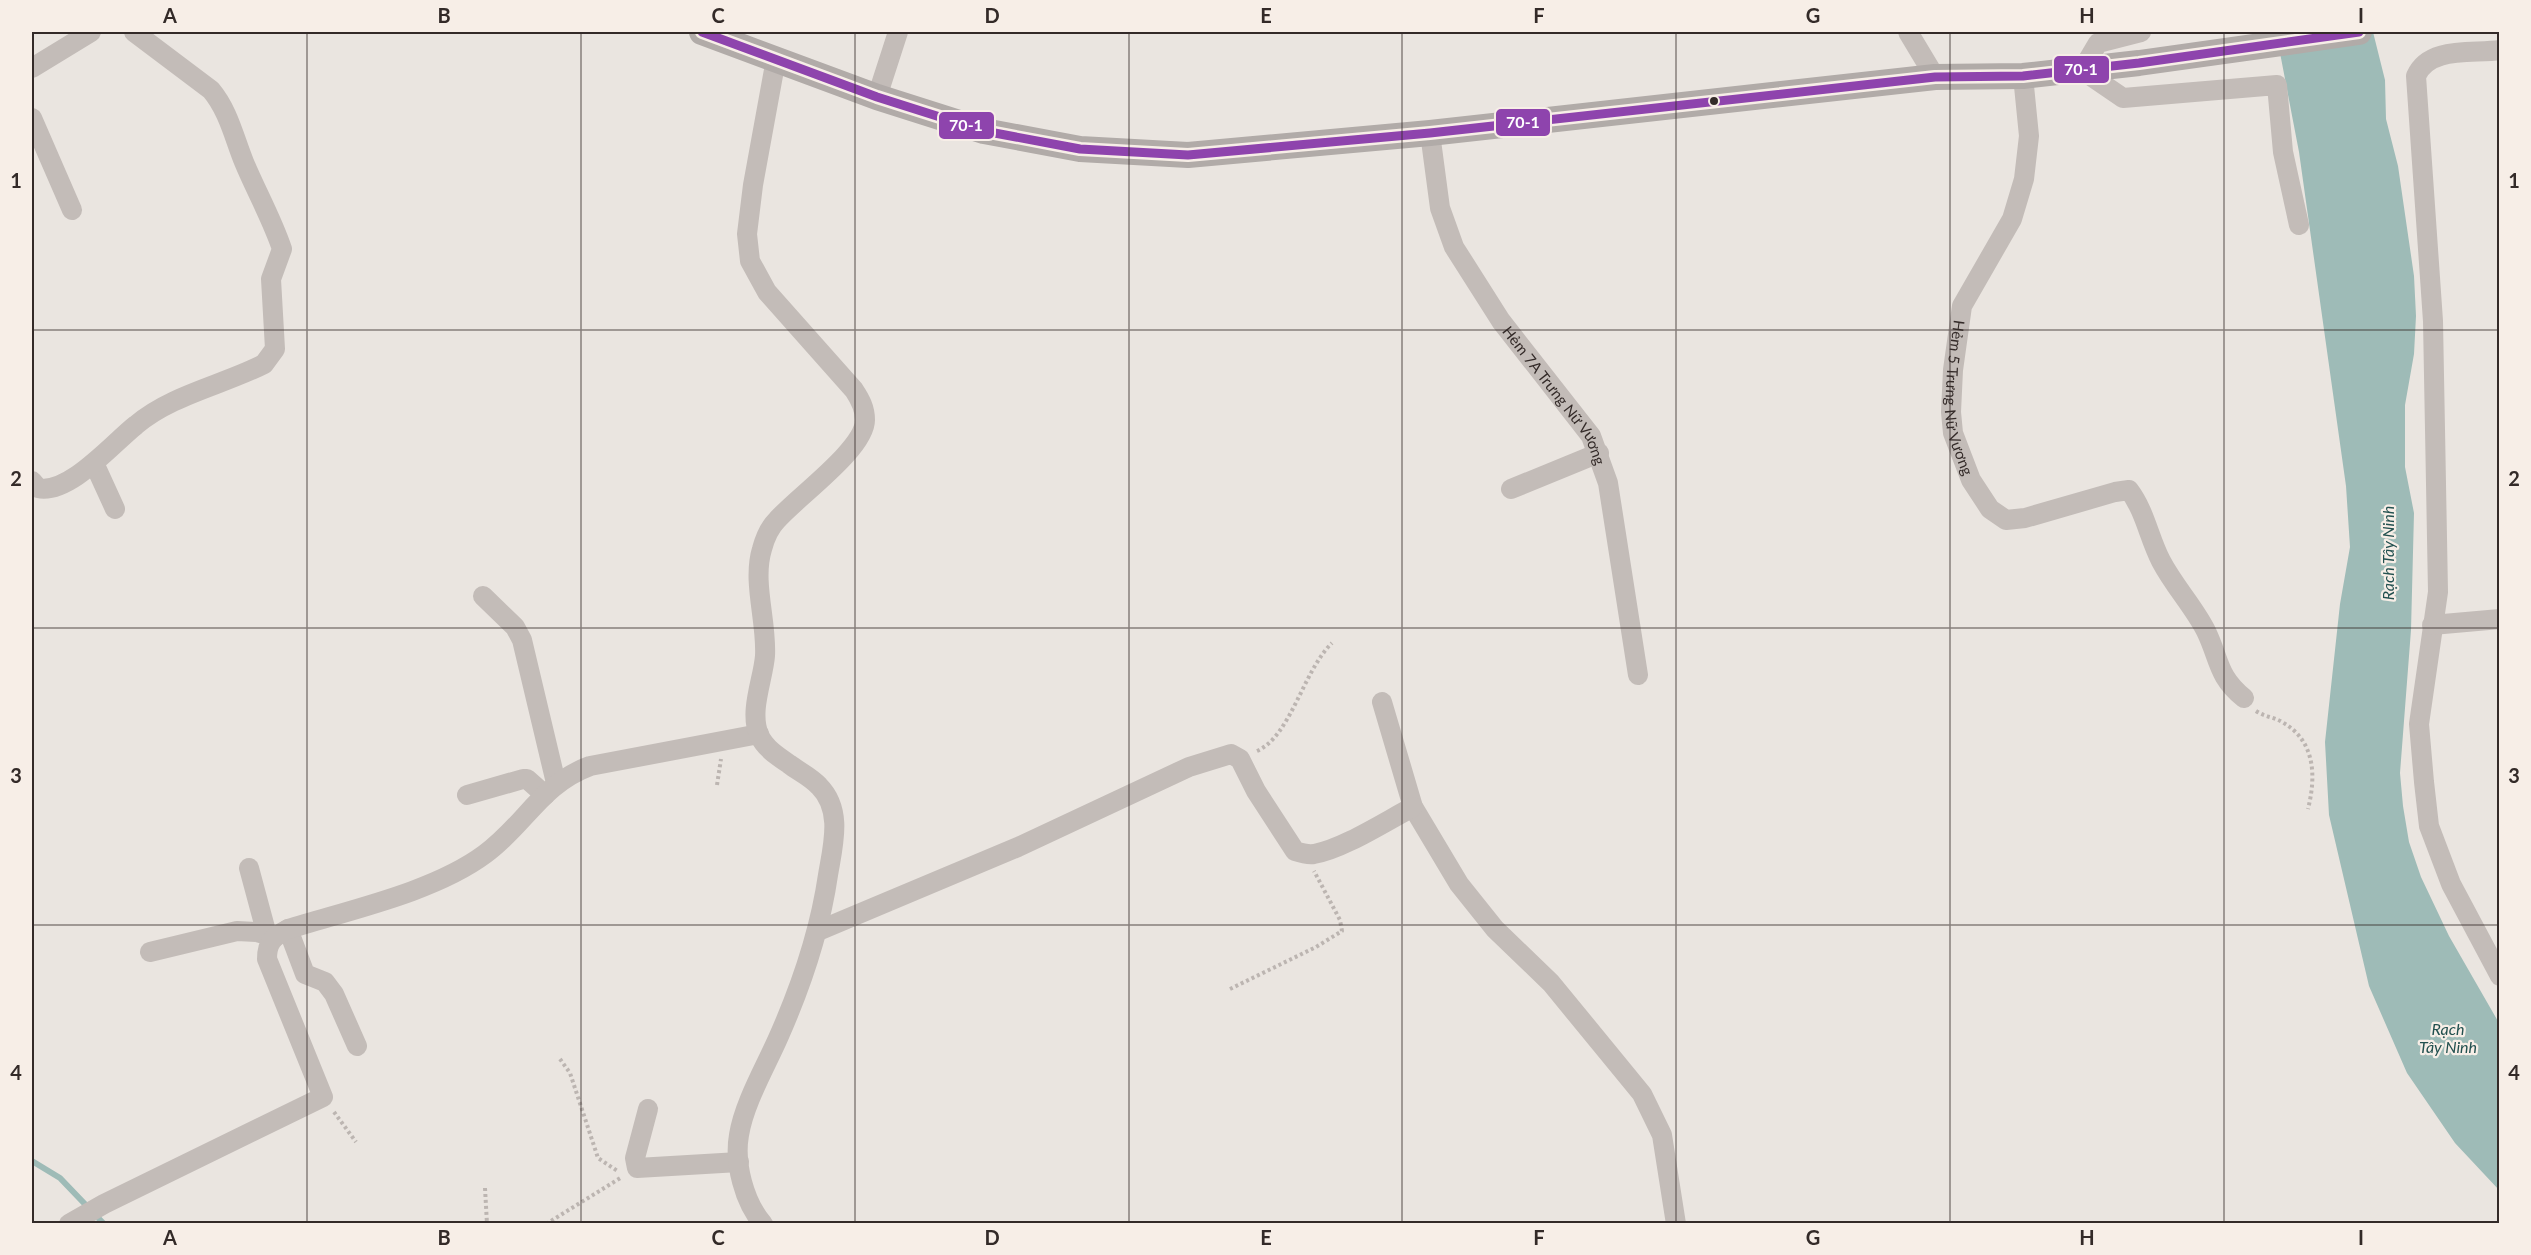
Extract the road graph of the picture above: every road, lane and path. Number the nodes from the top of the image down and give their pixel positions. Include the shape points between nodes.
1 (91, 32) edge
2 (134, 32) edge
3 (702, 32) edge
4 (898, 32) edge
5 (1908, 32) edge
6 (2141, 32) edge
7 (2359, 32) edge
8 (2499, 50) edge
9 (776, 59) junction
10 (32, 68) edge
11 (2082, 70) junction
12 (2024, 76) junction
13 (1935, 77) junction
14 (877, 97) junction
15 (32, 118) edge
16 (1430, 133) junction
17 (72, 210) dead end
18 (2299, 225) dead end
19 (1599, 453) junction
20 (94, 463) junction
21 (32, 481) edge
22 (1511, 489) dead end
23 (115, 510) dead end
24 (483, 596) dead end
25 (2499, 619) edge
26 (2432, 625) junction
27 (1332, 643) dead end
28 (1638, 675) dead end
29 (2244, 698) joint
30 (1382, 702) dead end
31 (759, 734) junction
32 (723, 741) junction
33 (1240, 759) junction
34 (717, 785) dead end
35 (551, 789) junction
36 (467, 795) dead end
37 (1413, 807) junction
38 (2308, 809) dead end
39 (1305, 854) junction
40 (249, 868) dead end
41 (818, 932) junction
42 (277, 934) junction
43 (150, 952) dead end
44 (2499, 976) edge
45 (1230, 989) dead end
46 (357, 1046) dead end
47 (560, 1059) dead end
48 (322, 1097) junction
49 (648, 1109) dead end
50 (356, 1142) dead end
51 (739, 1162) junction
52 (485, 1188) dead end
53 (74, 1221) edge
54 (487, 1224) edge
55 (546, 1224) edge
56 (763, 1224) edge
57 (1676, 1224) edge

1 - 10 street
2 - 20 street via 210,90 227,115 282,249 271,279 275,349 264,364 145,417
3 - 9 main road
4 - 14 street
5 - 13 street
6 - 11 street via 2098,43
7 - 11 main road
8 - 26 street via 2439,56 2427,60 2416,76 2433,321 2438,592
9 - 14 main road
9 - 31 street via 753,185 747,234 750,261 767,292 854,390 866,421 860,438 848,453 776,520 766,535 760,555 765,657 756,710
11 - 12 main road
11 - 18 street via 2123,98 2277,85 2283,152
12 - 13 main road
12 - 29 street, Hẻm 5 Trưng Nữ Vương via 2029,135 2024,179 2012,219 1962,306 1953,370 1953,433 1971,480 1990,509 2006,520 2129,490 2160,559 2204,628 2222,675
13 - 16 main road
14 - 16 main road via 984,131 1080,149 1188,155
15 - 17 street
16 - 19 street, Hẻm 7A Trưng Nữ Vương via 1440,208 1454,247 1501,321 1591,436
19 - 22 street
19 - 28 street, Hẻm 7A Trưng Nữ Vương via 1608,483
20 - 21 street via 55,488 38,488
20 - 23 street
24 - 35 street via 515,627 522,640
25 - 26 street
26 - 44 street via 2419,724 2430,826 2451,884
27 - 33 path via 1320,654 1278,734 1268,746
29 - 38 path via 2265,717 2282,721 2302,738 2311,758 2313,786
30 - 37 street
31 - 32 street
31 - 41 street via 771,752 819,785 831,801 835,819 833,844
32 - 34 path
32 - 35 street via 590,766 570,774
33 - 39 street via 1295,851
33 - 41 street via 1232,754 1189,767 1018,847
35 - 36 street via 523,779
35 - 42 street via 507,836 457,873
37 - 39 street via 1339,845
37 - 57 street via 1458,884 1495,929 1551,983 1642,1094 1662,1135
39 - 45 path via 1342,931
40 - 42 street
41 - 51 street via 738,1136
42 - 43 street via 237,931
42 - 46 street via 305,974 325,982 334,994
42 - 48 street via 267,946 267,959
47 - 55 path via 570,1073 598,1158 625,1176
48 - 50 path
48 - 53 street
49 - 51 street via 635,1158 637,1168
51 - 56 street via 746,1194
52 - 54 path

